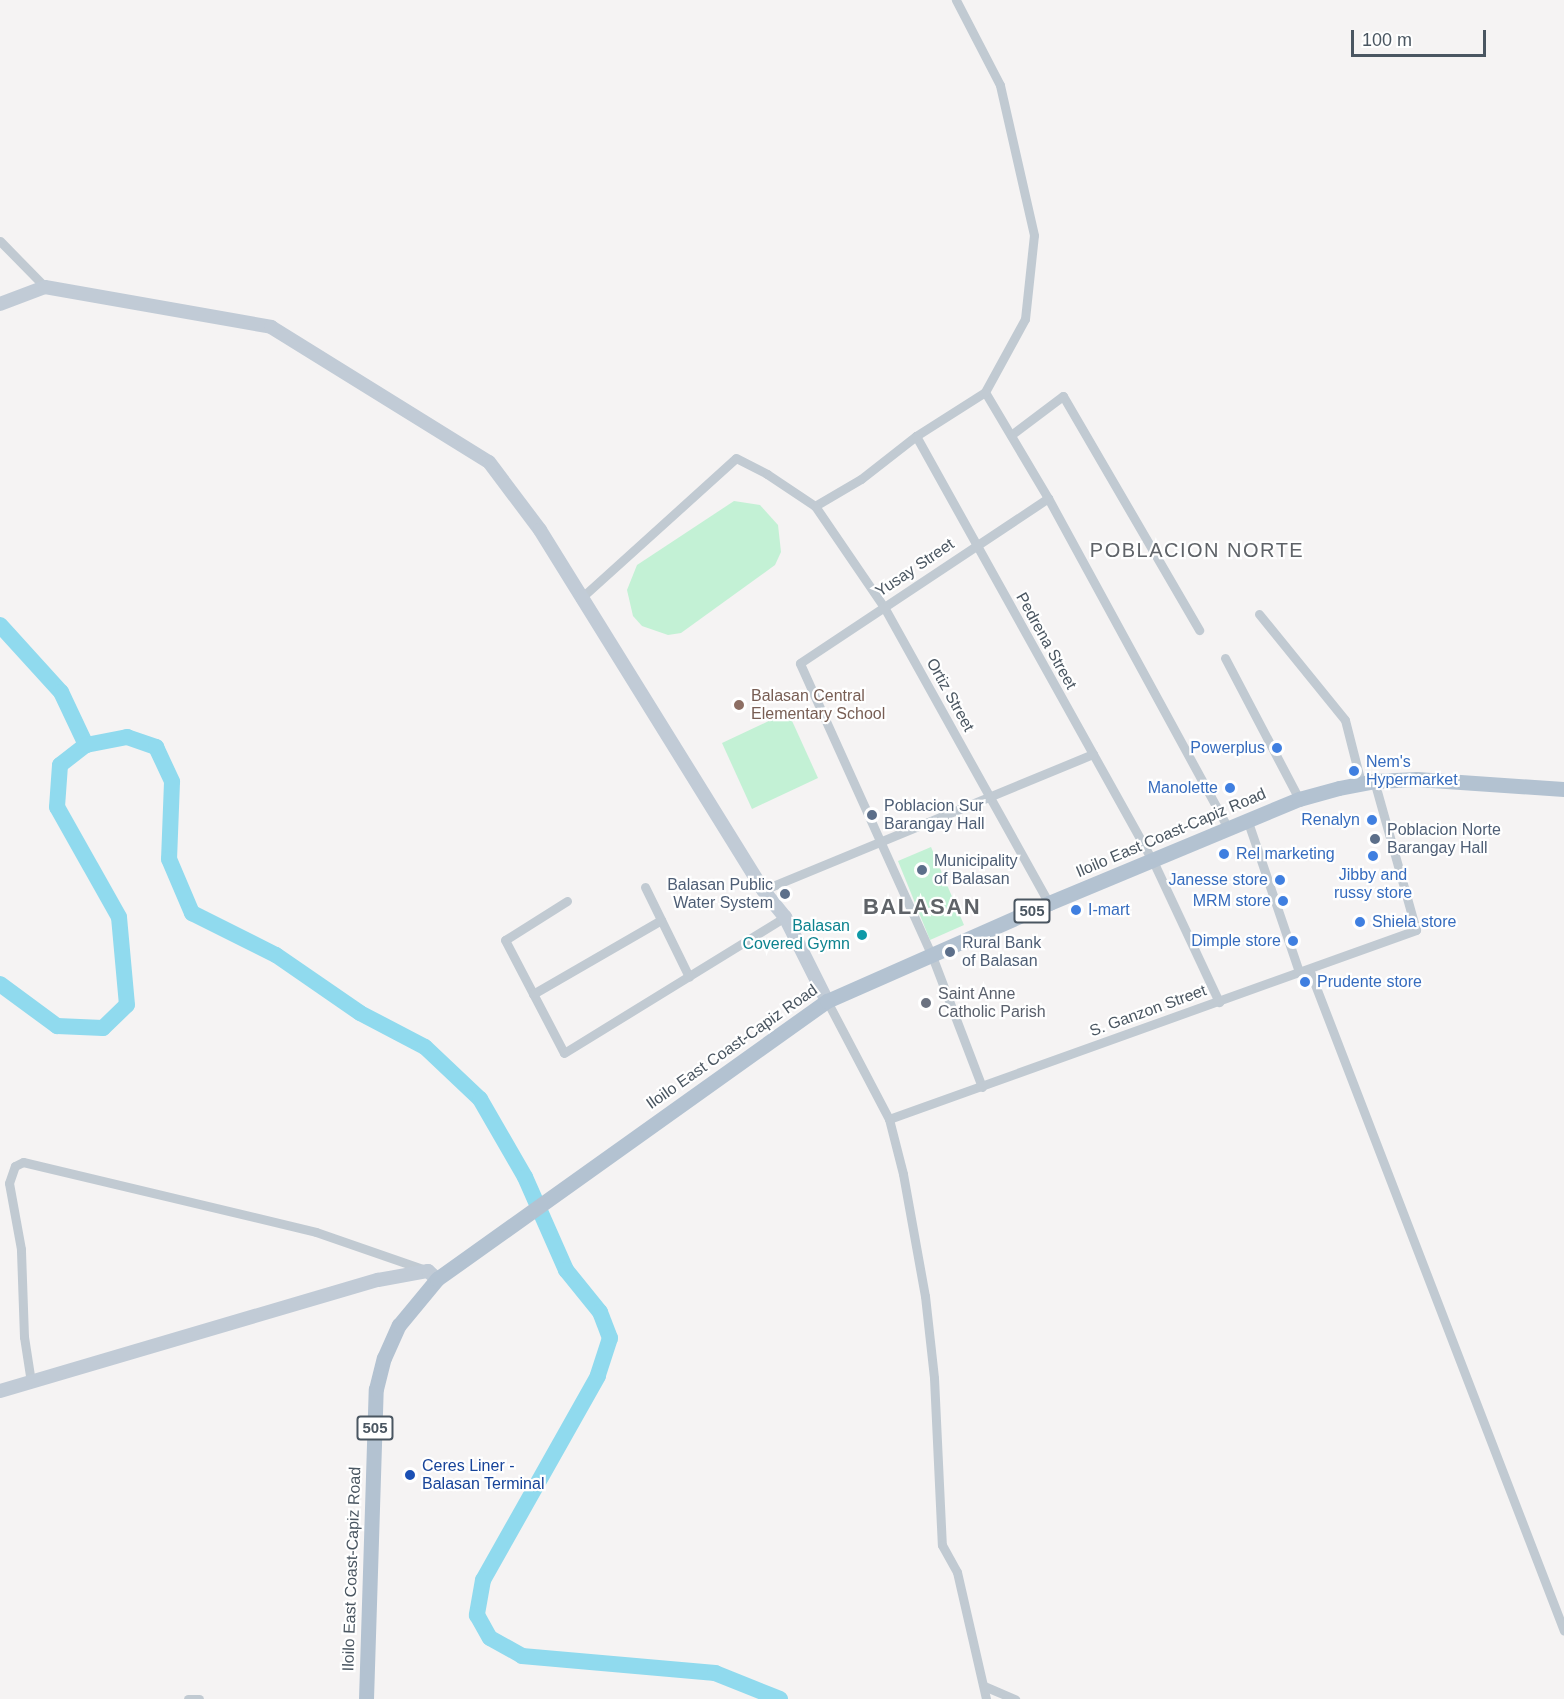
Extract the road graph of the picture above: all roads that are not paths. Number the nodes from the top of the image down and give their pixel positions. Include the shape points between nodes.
1 (956, 0) edge
2 (0, 241) edge
3 (45, 287) junction
4 (0, 304) edge
5 (985, 392) junction
6 (1011, 435) junction
7 (916, 436) junction
8 (1048, 498) junction
9 (815, 506) junction
10 (975, 546) junction
11 (580, 599) junction
12 (884, 607) junction
13 (1259, 614) dead end
14 (1199, 630) dead end
15 (1225, 658) dead end
16 (1093, 754) junction
17 (1367, 782) junction
18 (1564, 789) edge
19 (988, 795) junction
20 (1299, 799) junction
21 (1248, 822) junction
22 (1229, 830) junction
23 (879, 839) junction
24 (1153, 861) junction
25 (645, 887) dead end
26 (763, 890) junction
27 (567, 901) dead end
28 (1049, 903) junction
29 (785, 917) junction
30 (661, 920) junction
31 (932, 956) junction
32 (1309, 969) junction
33 (1299, 972) junction
34 (689, 976) junction
35 (533, 994) junction
36 (827, 1001) junction
37 (1219, 1002) junction
38 (982, 1087) junction
39 (889, 1119) junction
40 (433, 1275) junction
41 (31, 1382) junction
42 (0, 1391) edge
43 (1564, 1631) edge
44 (984, 1686) junction
45 (188, 1699) edge
46 (199, 1699) edge
47 (366, 1699) edge
48 (986, 1699) edge
49 (1015, 1699) edge

1 - 5 street via 1000,85 1034,235 1025,319
2 - 3 street
3 - 4 street
3 - 11 street via 237,318 271,327 307,346 489,462 540,530
5 - 6 street
5 - 7 street
6 - 8 street
6 - 14 street via 1064,396
7 - 9 street via 861,479
7 - 10 street, Pedrena Street
8 - 10 street, Yusay Street
8 - 22 street
9 - 11 street via 736,458
9 - 12 street, Ortiz Street
10 - 12 street, Yusay Street
10 - 16 street, Pedrena Street
11 - 26 street
12 - 19 street, Ortiz Street
12 - 23 street, Yusay Street via 800,663
13 - 17 street via 1345,720
15 - 20 street
16 - 19 street
16 - 24 street, Pedrena Street
17 - 18 main road, Iloilo East Coast-Capiz Road / 505 via 1417,779
17 - 20 main road, Iloilo East Coast-Capiz Road / 505
17 - 32 street, S. Ganzon Street via 1416,930
19 - 23 street
19 - 28 street, Ortiz Street
20 - 21 main road, Iloilo East Coast-Capiz Road / 505
21 - 22 main road, Iloilo East Coast-Capiz Road / 505
21 - 33 street
22 - 24 main road, Iloilo East Coast-Capiz Road / 505
23 - 26 street
23 - 31 street
24 - 28 main road, Iloilo East Coast-Capiz Road / 505
24 - 37 street, Pedrena Street
25 - 30 street
26 - 29 street
27 - 35 street via 505,940
28 - 31 main road, Iloilo East Coast-Capiz Road / 505
29 - 34 street
29 - 36 street
30 - 34 street
30 - 35 street
31 - 36 main road, Iloilo East Coast-Capiz Road / 505
31 - 38 street
32 - 33 street, S. Ganzon Street
32 - 43 street
33 - 37 street, S. Ganzon Street
34 - 35 street via 564,1053
36 - 39 street
36 - 40 main road, Iloilo East Coast-Capiz Road / 505 via 556,1195
37 - 38 street, S. Ganzon Street
38 - 39 street, S. Ganzon Street
39 - 44 street via 925,1296 934,1378 942,1545 957,1572
40 - 41 street via 378,1280
40 - 41 street via 316,1232 23,1162 15,1166 9,1183 21,1249 24,1337
40 - 47 main road, Iloilo East Coast-Capiz Road / 505 via 399,1325 376,1389
41 - 42 street
44 - 48 street
44 - 49 street
45 - 46 street

